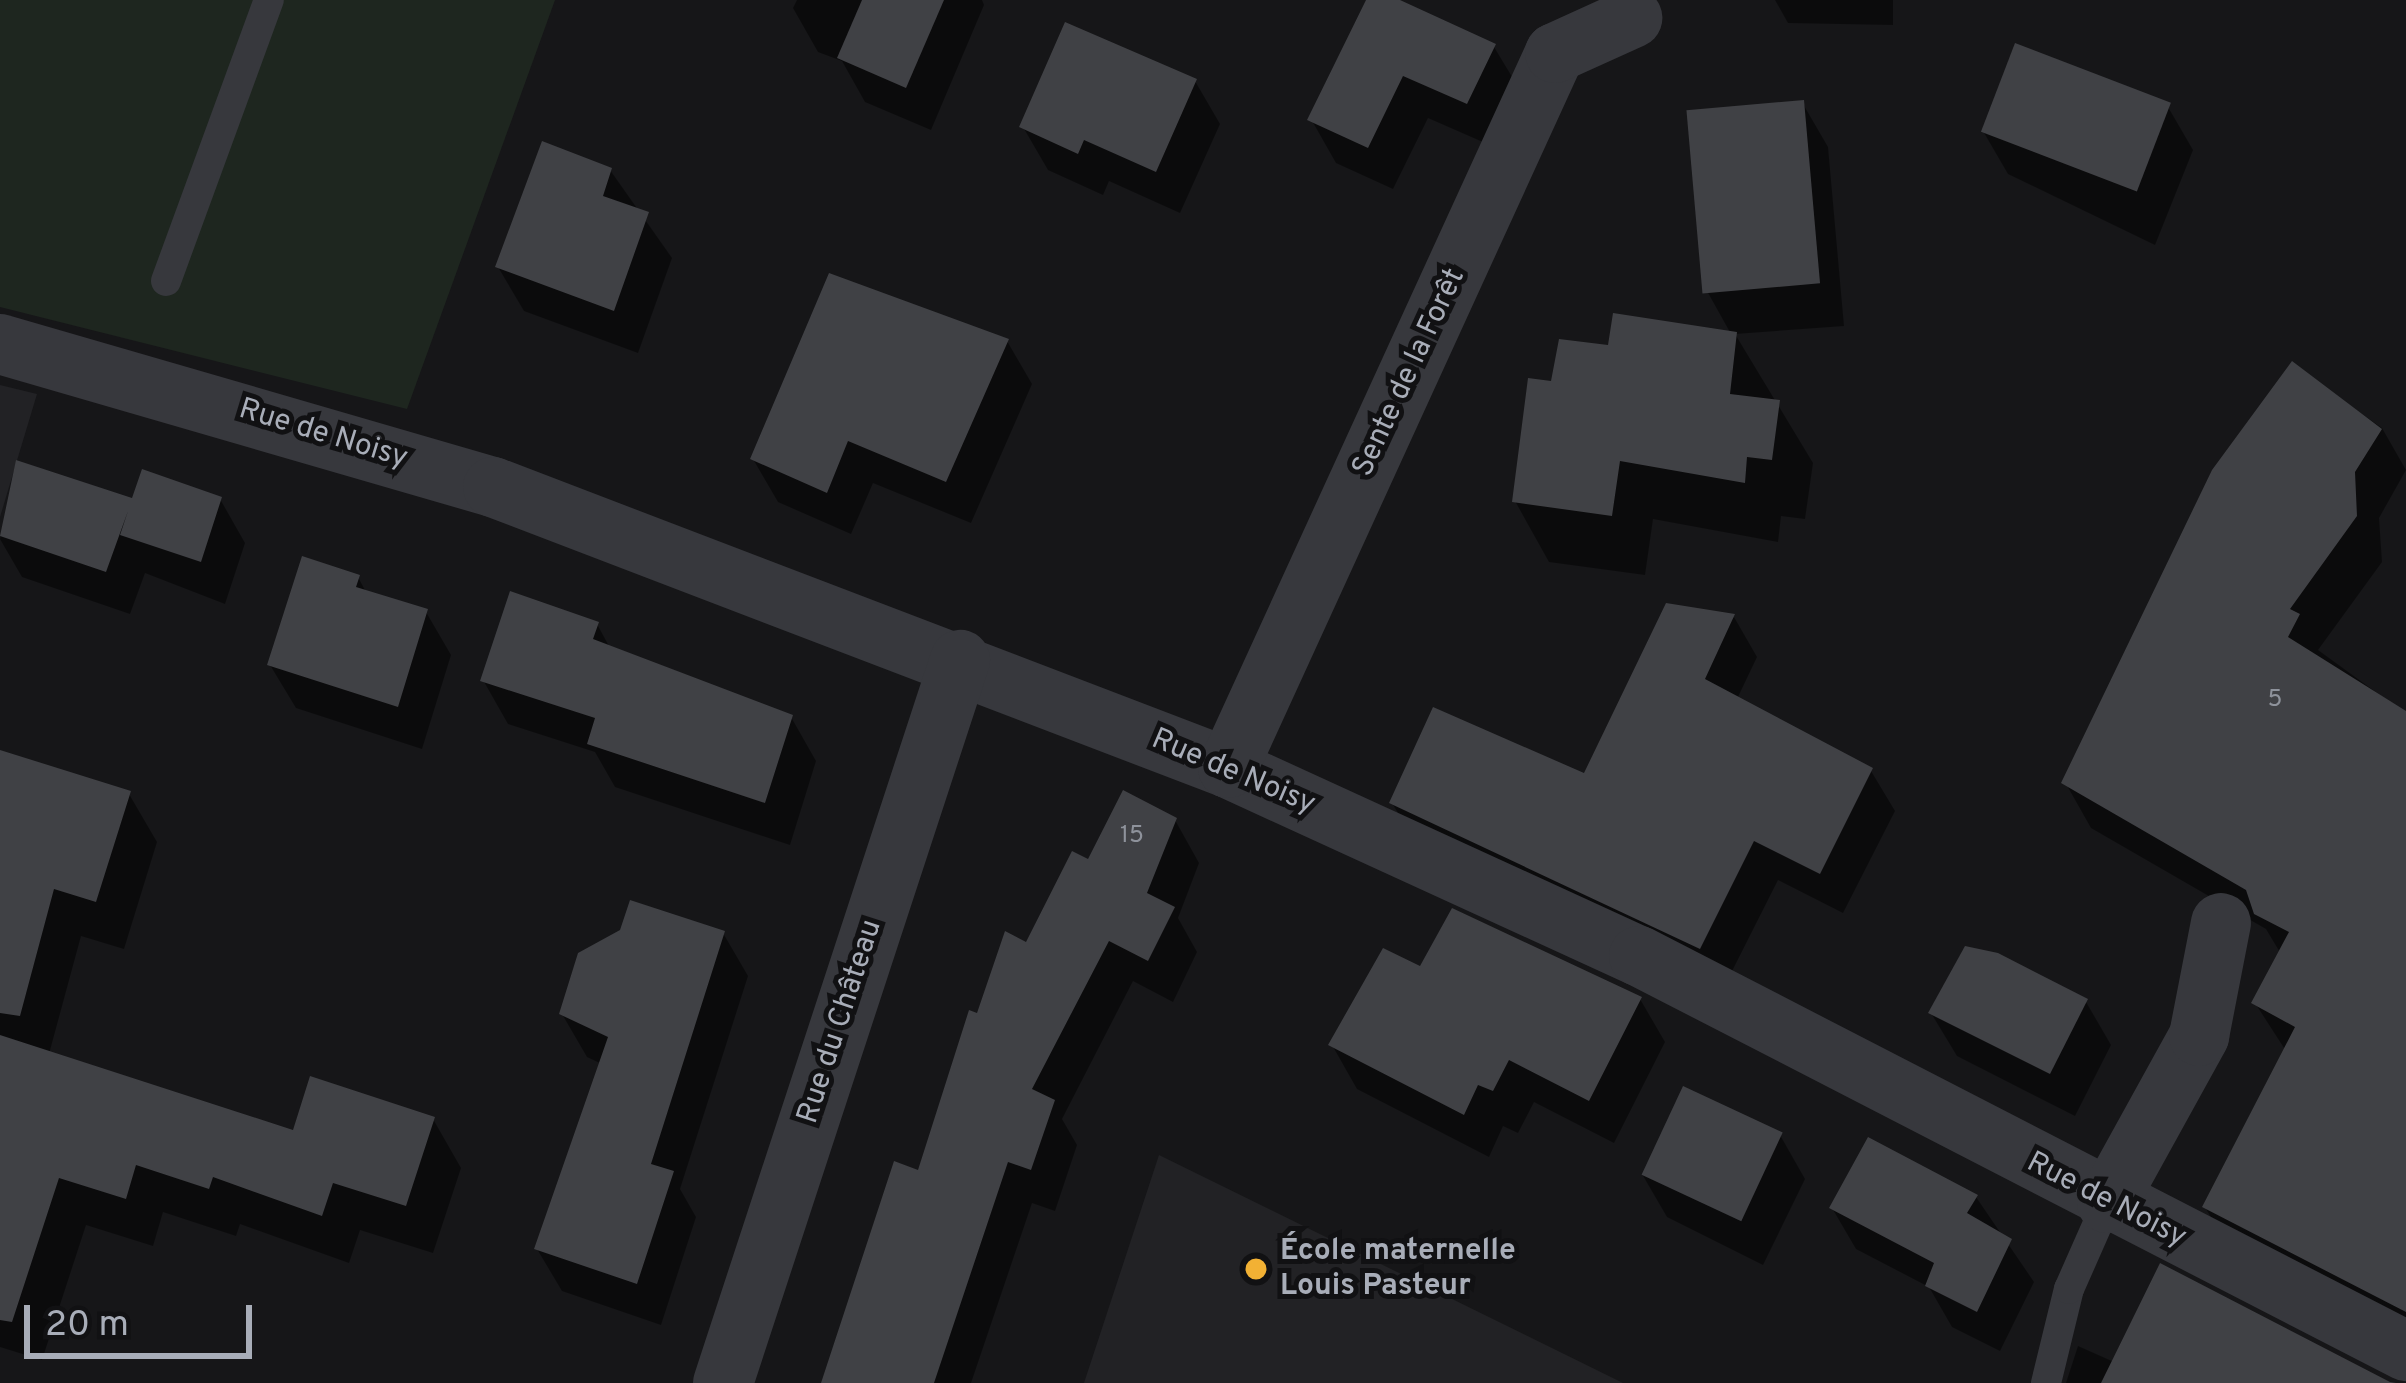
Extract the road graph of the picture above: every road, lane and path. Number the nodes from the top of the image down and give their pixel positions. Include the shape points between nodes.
1 (268, 0) edge
2 (1632, 18) dead end
3 (166, 281) dead end
4 (0, 344) edge
5 (960, 660) junction
6 (1228, 769) junction
7 (2221, 923) dead end
8 (2107, 1203) junction
9 (2406, 1351) edge
10 (723, 1383) edge
11 (2046, 1383) edge

1 - 3 lane
2 - 6 street, Sente de la Forêt via 1556,53
4 - 5 street, Rue de Noisy via 493,487
5 - 6 street, Rue de Noisy
5 - 10 street, Rue du Château
6 - 8 street, Rue de Noisy via 1639,956
7 - 8 street via 2199,1036
8 - 9 street, Rue de Noisy
8 - 11 lane via 2069,1288

